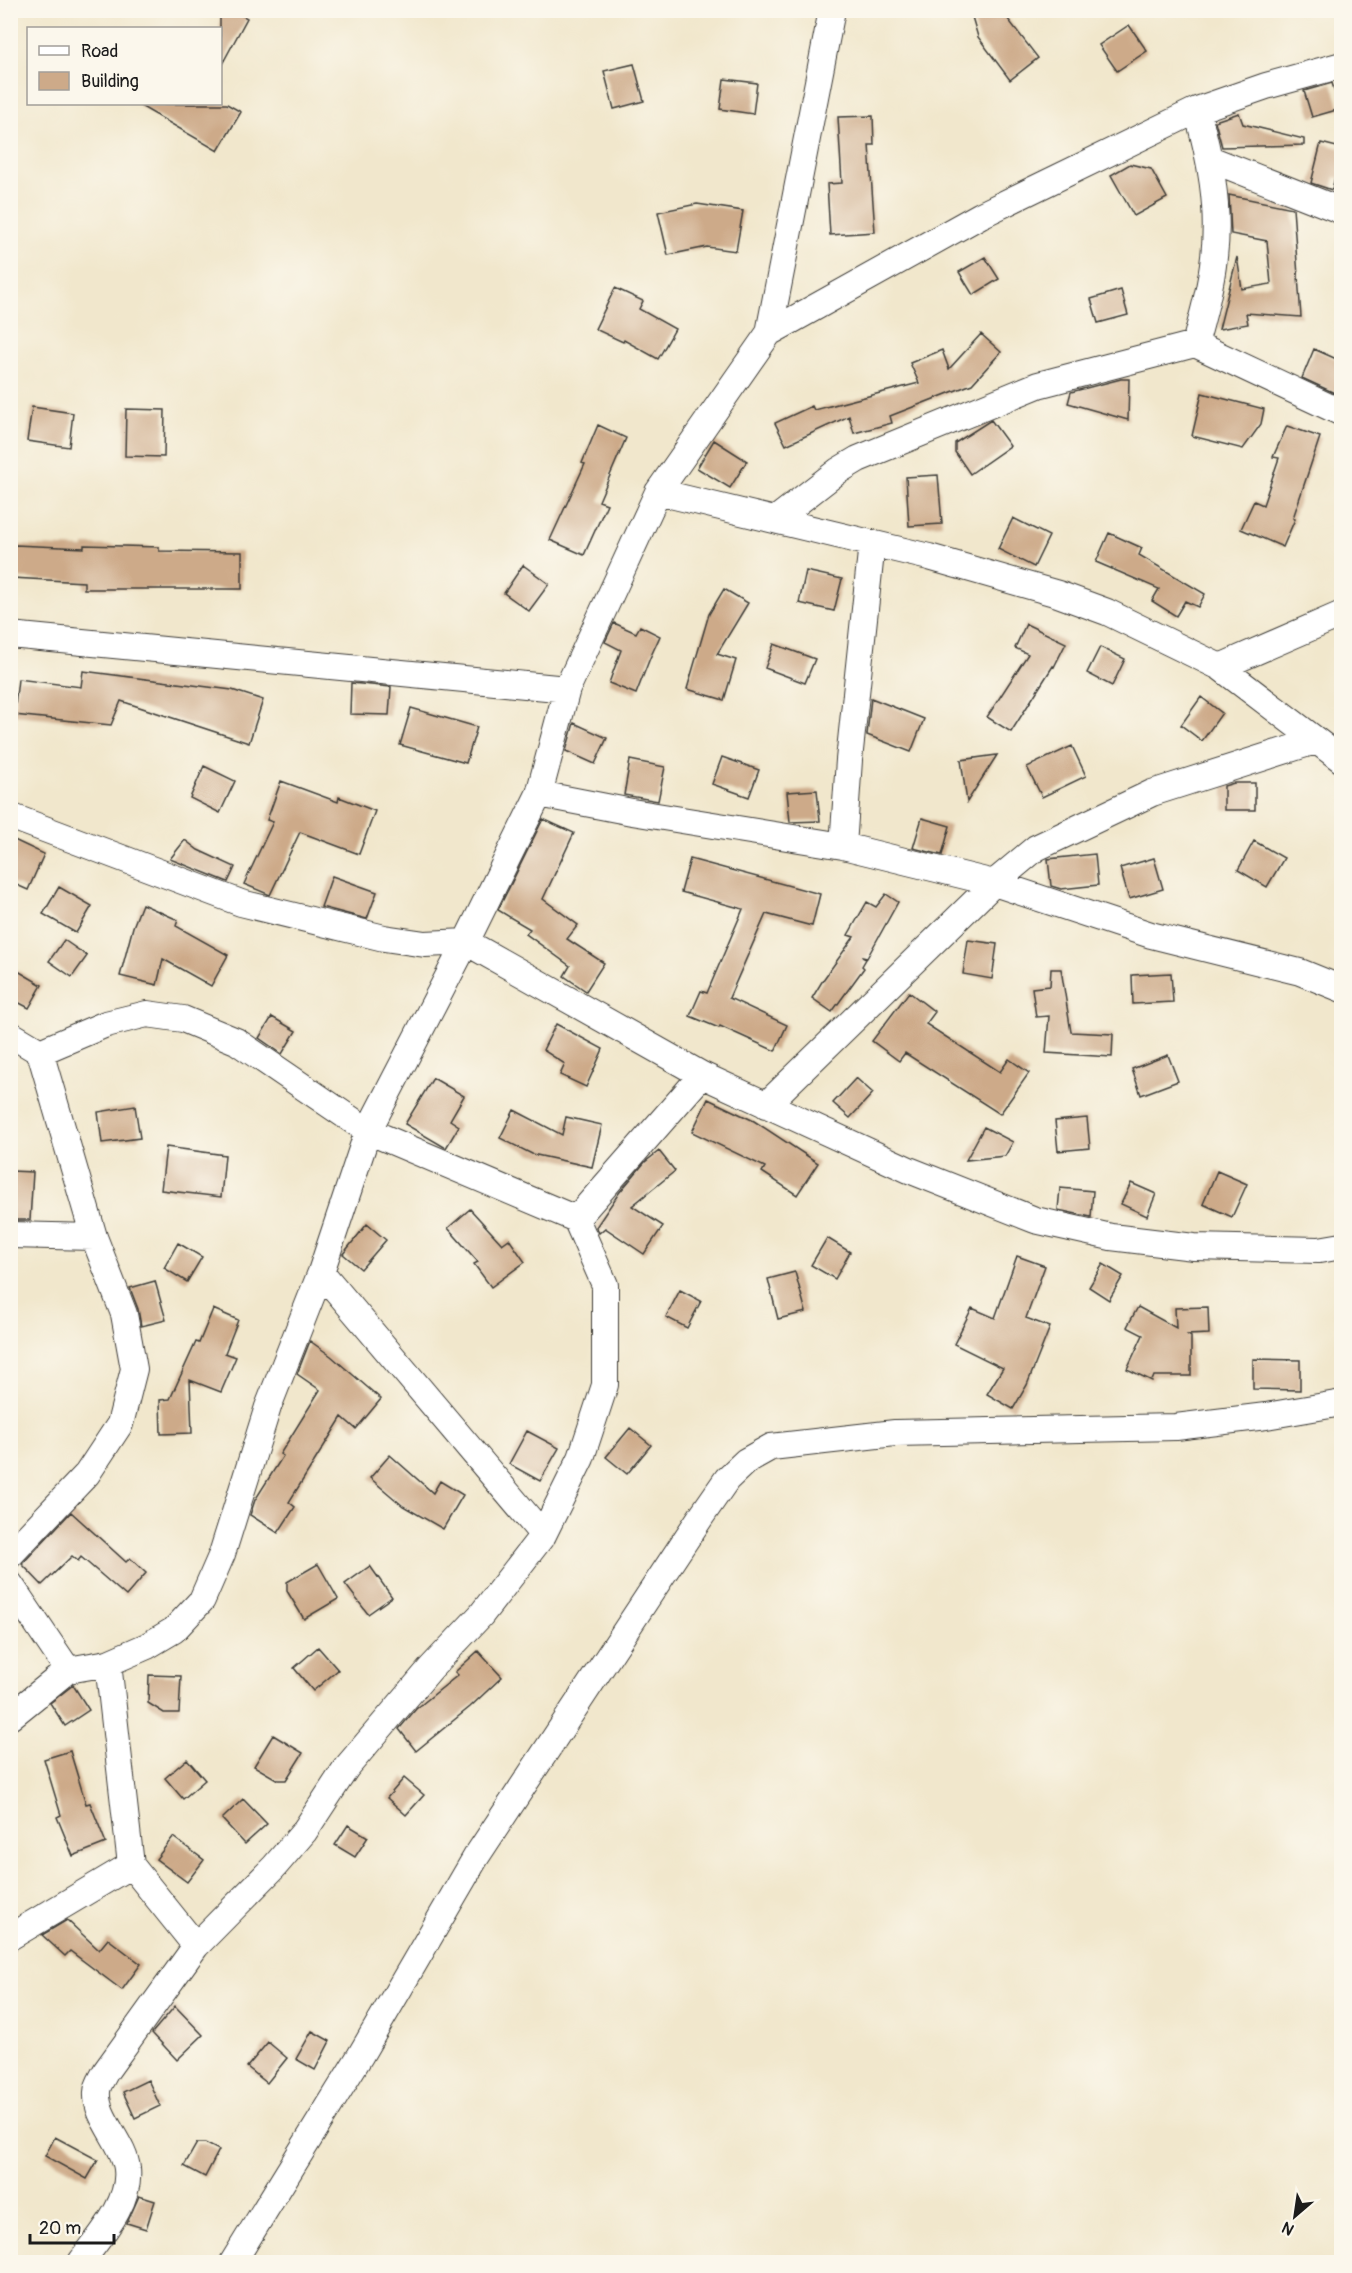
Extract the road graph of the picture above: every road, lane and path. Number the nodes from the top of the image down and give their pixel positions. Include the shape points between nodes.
1 (832, 10) edge
2 (1341, 65) edge
3 (1197, 110) junction
4 (1210, 159) junction
5 (1341, 211) edge
6 (769, 333) junction
7 (1195, 344) junction
8 (1341, 413) edge
9 (657, 492) junction
10 (775, 520) junction
11 (872, 543) junction
12 (1341, 614) edge
13 (10, 635) edge
14 (1220, 667) junction
15 (567, 689) junction
16 (1315, 741) junction
17 (1341, 760) edge
18 (539, 794) junction
19 (10, 816) edge
20 (843, 846) junction
21 (994, 883) junction
22 (466, 942) junction
23 (1341, 989) edge
24 (10, 1035) edge
25 (40, 1053) junction
26 (702, 1075) junction
27 (766, 1106) junction
28 (368, 1131) junction
29 (576, 1219) junction
30 (10, 1235) edge
31 (94, 1237) junction
32 (1341, 1246) edge
33 (321, 1272) junction
34 (1341, 1403) edge
35 (543, 1535) junction
36 (10, 1555) edge
37 (10, 1584) edge
38 (108, 1663) junction
39 (68, 1670) junction
40 (10, 1717) edge
41 (131, 1865) junction
42 (10, 1937) edge
43 (196, 1946) junction
44 (81, 2262) edge
45 (233, 2262) edge

1 - 6 street
2 - 3 street
3 - 4 street
3 - 6 street via 981,215
4 - 5 street
4 - 7 street via 1215,256
6 - 9 street
7 - 8 street
7 - 10 street via 1038,385 858,459
9 - 10 street
9 - 15 street
10 - 11 street
11 - 14 street via 1058,594 1107,612
11 - 20 street
12 - 14 street
13 - 15 street
14 - 16 street
15 - 18 street
16 - 17 street
16 - 21 street via 1152,793 1036,848
18 - 20 street
18 - 22 street
19 - 22 street via 241,903 384,938 425,944
20 - 21 street
21 - 23 street via 1151,935 1300,972
21 - 27 street
22 - 26 street
22 - 28 street
24 - 25 street
25 - 28 street via 106,1024 147,1014 183,1019 236,1041
25 - 31 street
26 - 27 street
26 - 29 street
27 - 32 street via 909,1170 1035,1220 1111,1236 1194,1247 1319,1250
28 - 29 street
28 - 33 street
29 - 35 street via 605,1285 605,1385 581,1458
30 - 31 street
31 - 36 street via 124,1314 134,1369 120,1424 87,1474
33 - 35 street
33 - 38 street via 268,1407 222,1554 202,1600 174,1630
34 - 45 street via 1176,1427 895,1433 771,1447 746,1461 727,1479 702,1515 482,1847
35 - 43 street via 481,1615 346,1768 304,1832
37 - 39 street
38 - 39 street
38 - 41 street
39 - 40 street
41 - 42 street
41 - 43 street
43 - 44 street via 106,2071 97,2091 101,2110 127,2168 124,2192 114,2214

